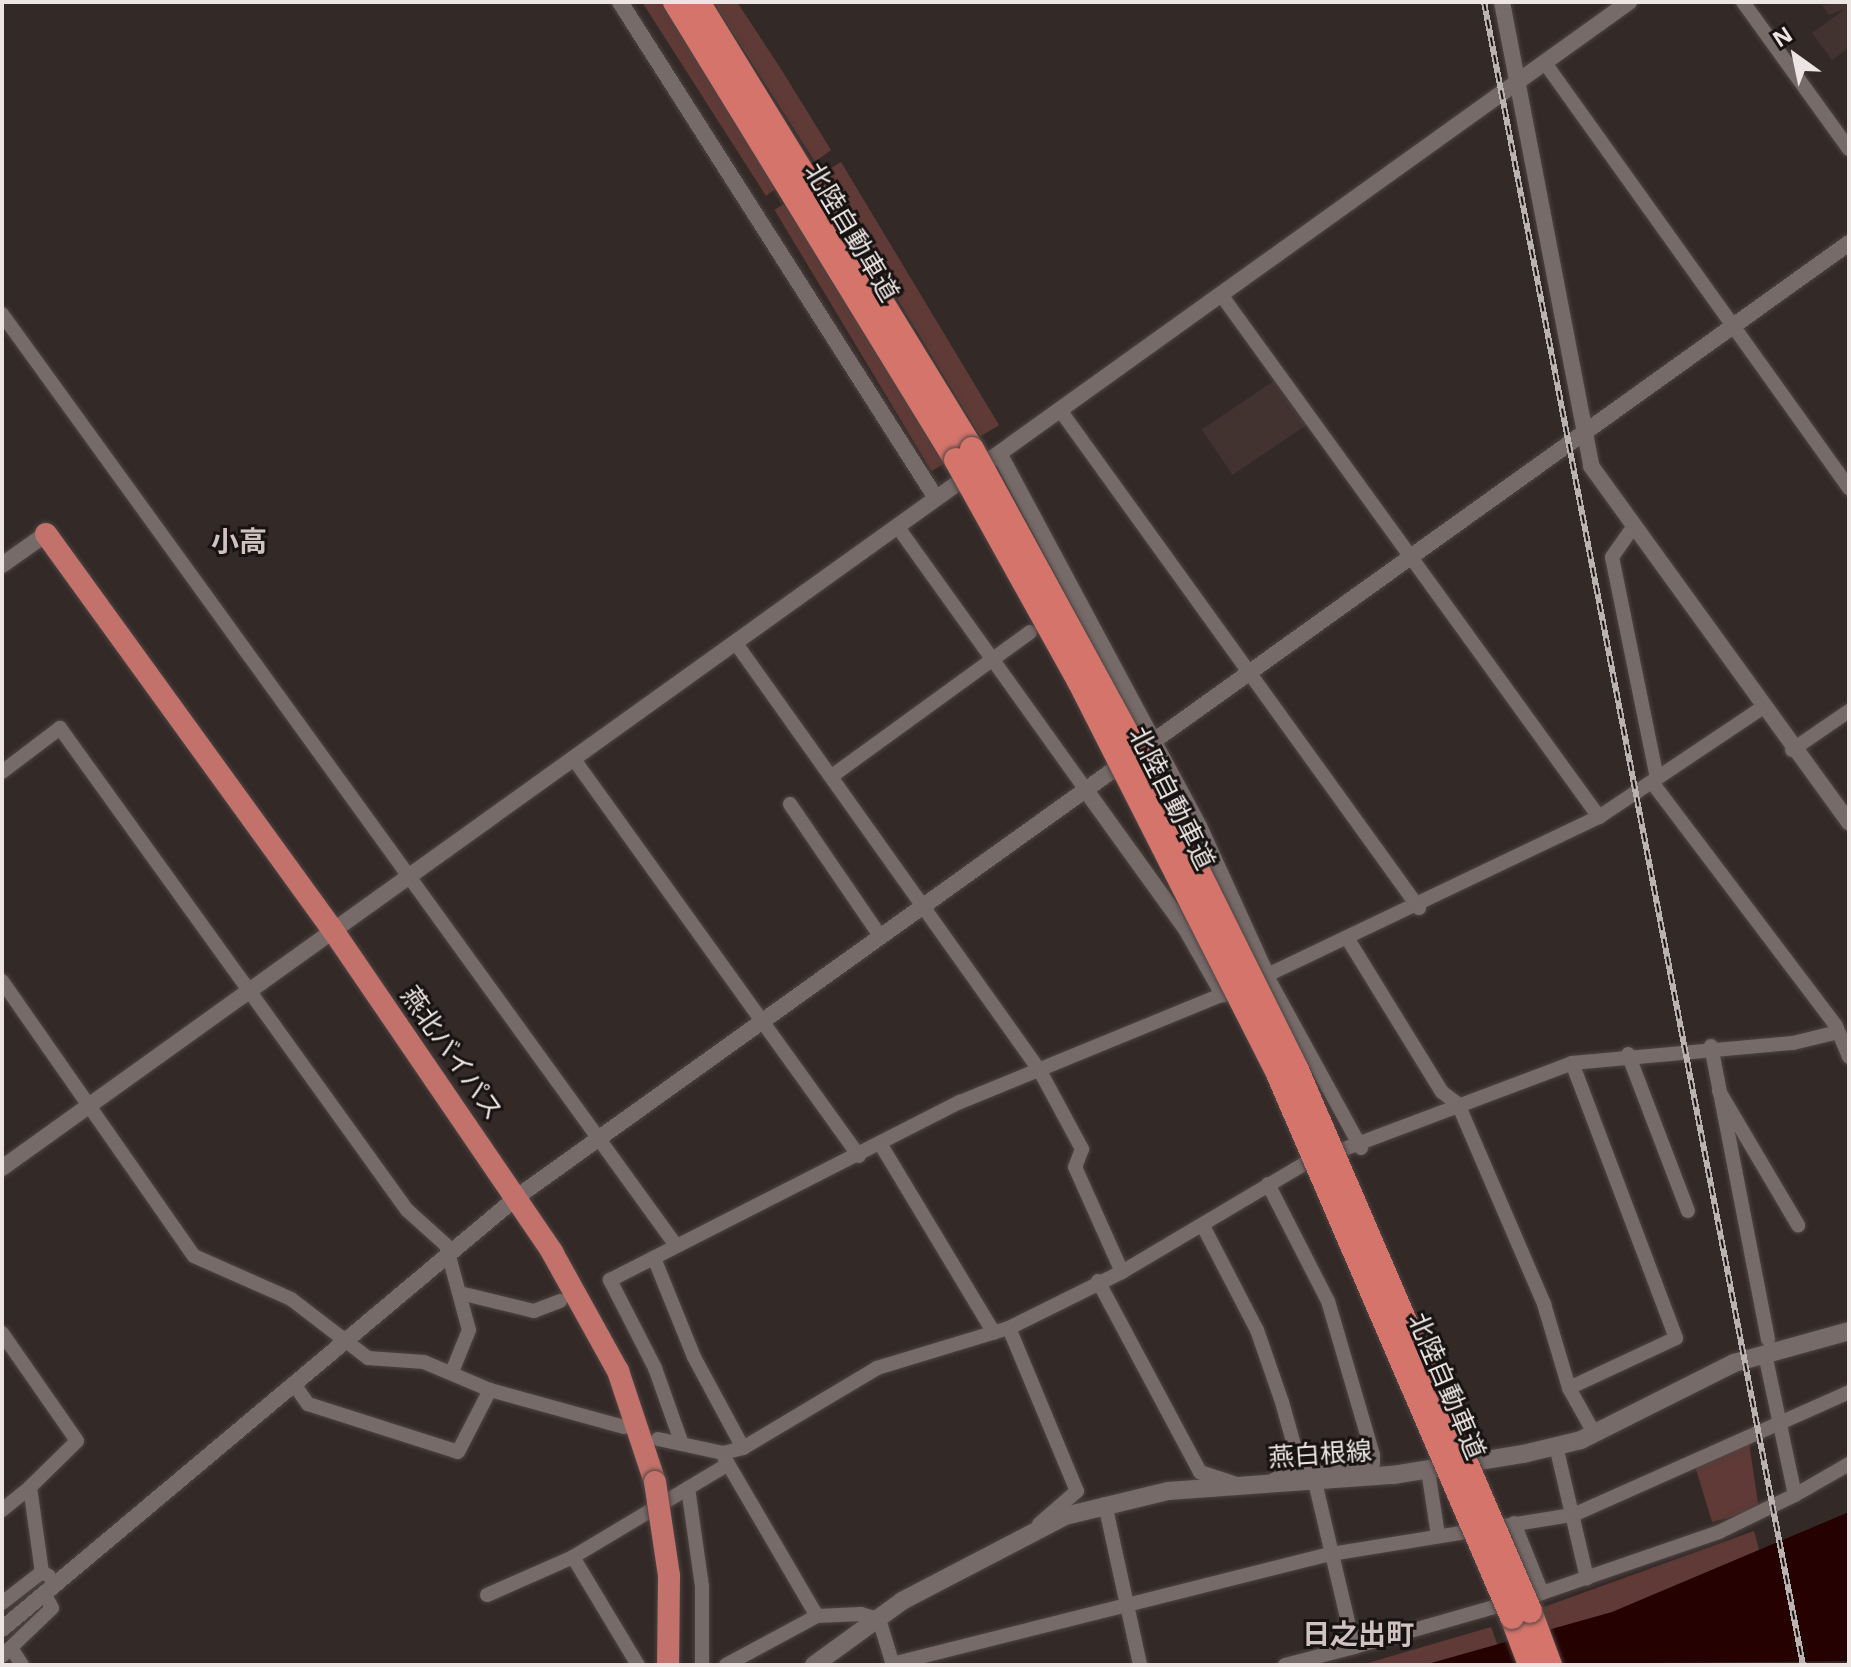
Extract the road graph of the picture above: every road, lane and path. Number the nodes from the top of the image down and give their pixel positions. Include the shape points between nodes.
1 (620, 2) edge
2 (675, 2) edge
3 (698, 2) edge
4 (1502, 2) edge
5 (1629, 2) edge
6 (1743, 2) edge
7 (1545, 63) junction
8 (1518, 83) junction
9 (1849, 149) edge
10 (1849, 243) edge
11 (1222, 296) junction
12 (2, 314) edge
13 (1733, 326) junction
14 (1060, 410) junction
15 (1586, 428) junction
16 (964, 454) junction
17 (1000, 455) junction
18 (1849, 488) edge
19 (936, 498) junction
20 (897, 526) junction
21 (1631, 530) junction
22 (46, 534) joint
23 (1410, 556) junction
24 (2, 565) edge
25 (1030, 632) dead end
26 (735, 642) junction
27 (994, 659) junction
28 (1248, 673) junction
29 (1762, 708) junction
30 (1849, 711) edge
31 (1153, 738) junction
32 (1792, 750) junction
33 (573, 758) junction
34 (2, 772) edge
35 (832, 776) junction
36 (1655, 780) junction
37 (1085, 789) junction
38 (790, 804) dead end
39 (1599, 817) junction
40 (1849, 823) edge
41 (410, 873) junction
42 (923, 906) junction
43 (1419, 908) junction
44 (332, 929) junction
45 (880, 936) junction
46 (1349, 941) junction
47 (1267, 976) junction
48 (2, 981) edge
49 (247, 989) junction
50 (1223, 994) junction
51 (762, 1021) junction
52 (1841, 1025) edge
53 (1711, 1046) junction
54 (1628, 1054) junction
55 (1849, 1057) edge
56 (1572, 1063) junction
57 (1040, 1071) junction
58 (1719, 1091) junction
59 (90, 1103) junction
60 (1458, 1104) junction
61 (600, 1136) junction
62 (881, 1145) junction
63 (1361, 1148) junction
64 (859, 1156) junction
65 (2, 1168) edge
66 (1268, 1184) junction
67 (517, 1197) junction
68 (1688, 1211) dead end
69 (1798, 1225) dead end
70 (1203, 1226) junction
71 (675, 1244) junction
72 (450, 1254) junction
73 (654, 1258) junction
74 (1122, 1272) junction
75 (1098, 1281) junction
76 (464, 1294) junction
77 (560, 1301) dead end
78 (1002, 1330) junction
79 (1849, 1331) edge
80 (2, 1333) edge
81 (346, 1344) junction
82 (1766, 1347) junction
83 (452, 1372) junction
84 (296, 1387) junction
85 (1569, 1388) junction
86 (490, 1390) junction
87 (1849, 1392) edge
88 (1780, 1423) junction
89 (624, 1427) dead end
90 (1594, 1433) junction
91 (658, 1439) dead end
92 (682, 1444) junction
93 (1556, 1446) junction
94 (743, 1448) junction
95 (725, 1459) junction
96 (1849, 1464) edge
97 (1300, 1466) junction
98 (1428, 1470) junction
99 (1315, 1482) junction
100 (1243, 1485) junction
101 (1266, 1485) junction
102 (30, 1487) junction
103 (688, 1488) junction
104 (1795, 1495) junction
105 (1105, 1504) junction
106 (2, 1510) edge
107 (1573, 1515) junction
108 (1514, 1523) junction
109 (1033, 1529) junction
110 (1438, 1535) junction
111 (1331, 1554) junction
112 (573, 1557) junction
113 (42, 1572) junction
114 (1587, 1578) junction
115 (51, 1588) junction
116 (1542, 1593) junction
117 (487, 1595) dead end
118 (4, 1598) edge
119 (1127, 1604) junction
120 (817, 1616) junction
121 (879, 1619) junction
122 (2, 1629) edge
123 (1354, 1647) junction
124 (6, 1652) edge
125 (892, 1664) edge
126 (22, 1665) edge
127 (638, 1665) edge
128 (668, 1665) edge
129 (702, 1665) edge
130 (726, 1665) edge
131 (814, 1665) edge
132 (1140, 1665) edge
133 (1285, 1665) edge
134 (1530, 1665) edge
135 (1550, 1665) edge

1 - 19 street
2 - 16 highway, 北陸自動車道
3 - 16 highway, 北陸自動車道
4 - 8 street
5 - 7 street
6 - 9 street
7 - 8 street
7 - 13 street
8 - 11 street
8 - 15 street
10 - 13 street
11 - 14 street
11 - 23 street
12 - 41 street
13 - 15 street
13 - 18 street
14 - 17 street
14 - 28 street
15 - 21 street via 1591,466
15 - 23 street
16 - 134 highway, 北陸自動車道, bridge via 1279,1076 1409,1366
16 - 135 highway, 北陸自動車道, bridge via 1159,792 1297,1070 1426,1357
17 - 19 street
17 - 31 street
19 - 20 street
20 - 26 street
20 - 27 street
21 - 29 street
21 - 36 street via 1612,557
22 - 24 street
22 - 44 highway, 燕北バイパス
23 - 28 street
23 - 39 street
25 - 27 street
26 - 33 street
26 - 35 street
27 - 35 street
27 - 37 street
28 - 31 street
28 - 43 street
29 - 32 street
29 - 36 street
30 - 32 street
31 - 37 street
31 - 47 street
32 - 40 street
33 - 41 street
33 - 51 street
34 - 49 street via 60,728
35 - 42 street
36 - 39 street
36 - 52 street
37 - 42 street
37 - 50 street via 1186,929
38 - 45 street
39 - 43 street
41 - 44 street
41 - 61 street
42 - 45 street
42 - 57 street
43 - 46 street
44 - 49 street
44 - 67 highway, 燕北バイパス
45 - 51 street
46 - 47 street
46 - 60 street via 1442,1092
47 - 50 street
47 - 63 street
48 - 59 street
49 - 59 street
49 - 72 street via 407,1210
50 - 57 street
51 - 61 street
51 - 64 street
52 - 53 street via 1793,1043
52 - 55 street
53 - 54 street
53 - 58 street
54 - 56 street
54 - 68 street
56 - 60 street
56 - 85 street via 1676,1338
57 - 62 street via 960,1102
57 - 74 street via 1082,1149 1075,1167
58 - 69 street
58 - 82 street
59 - 65 street
59 - 81 street via 194,1256 291,1299
60 - 63 street
60 - 85 street via 1544,1304
61 - 67 street
61 - 71 street
62 - 64 street
62 - 78 street
63 - 66 street via 1304,1164
64 - 71 street
66 - 70 street
66 - 97 street via 1328,1301 1373,1455 1373,1463
67 - 72 street
67 - 128 highway, 燕北バイパス, bridge via 602,1335 655,1482 669,1576
70 - 74 street
70 - 97 street via 1257,1330
71 - 73 street
72 - 76 street
72 - 81 street
73 - 92 street via 610,1280 655,1368
73 - 94 street via 694,1357
74 - 75 street
75 - 78 street
75 - 100 street via 1200,1472
76 - 77 street via 534,1311
76 - 83 street via 469,1330
78 - 94 street via 877,1368
78 - 109 street via 1077,1491
79 - 82 main road, 燕白根線
80 - 102 street via 77,1441
81 - 83 street via 368,1358 398,1356
81 - 84 street
82 - 88 street
82 - 90 main road, 燕白根線 via 1681,1384
83 - 86 street
84 - 86 street via 308,1404 458,1452
84 - 115 street
85 - 90 street
86 - 89 street
87 - 88 street
88 - 104 street
88 - 107 street
90 - 93 main road, 燕白根線
91 - 92 street
92 - 95 street
93 - 98 main road, 燕白根線
93 - 107 street
94 - 95 street
95 - 103 street
95 - 120 street
96 - 104 street
97 - 101 street
98 - 99 main road, 燕白根線
98 - 110 street
99 - 101 main road, 燕白根線
99 - 111 street
100 - 101 main road, 燕白根線
100 - 105 main road, 燕白根線
102 - 106 street
102 - 113 street
103 - 112 street
103 - 129 street via 702,1586
104 - 114 street via 1719,1532
105 - 109 main road, 燕白根線
105 - 119 street
107 - 108 street
107 - 114 street
108 - 110 street
108 - 116 street
109 - 121 main road, 燕白根線
110 - 111 street
111 - 119 street
111 - 123 street
112 - 117 street
112 - 127 street
113 - 115 street
113 - 118 street
114 - 116 street
115 - 122 street
115 - 124 street via 52,1608
116 - 123 street
119 - 125 street
119 - 132 street
120 - 121 street
120 - 130 street
121 - 125 street
121 - 131 main road, 燕白根線
123 - 133 street
124 - 126 street

